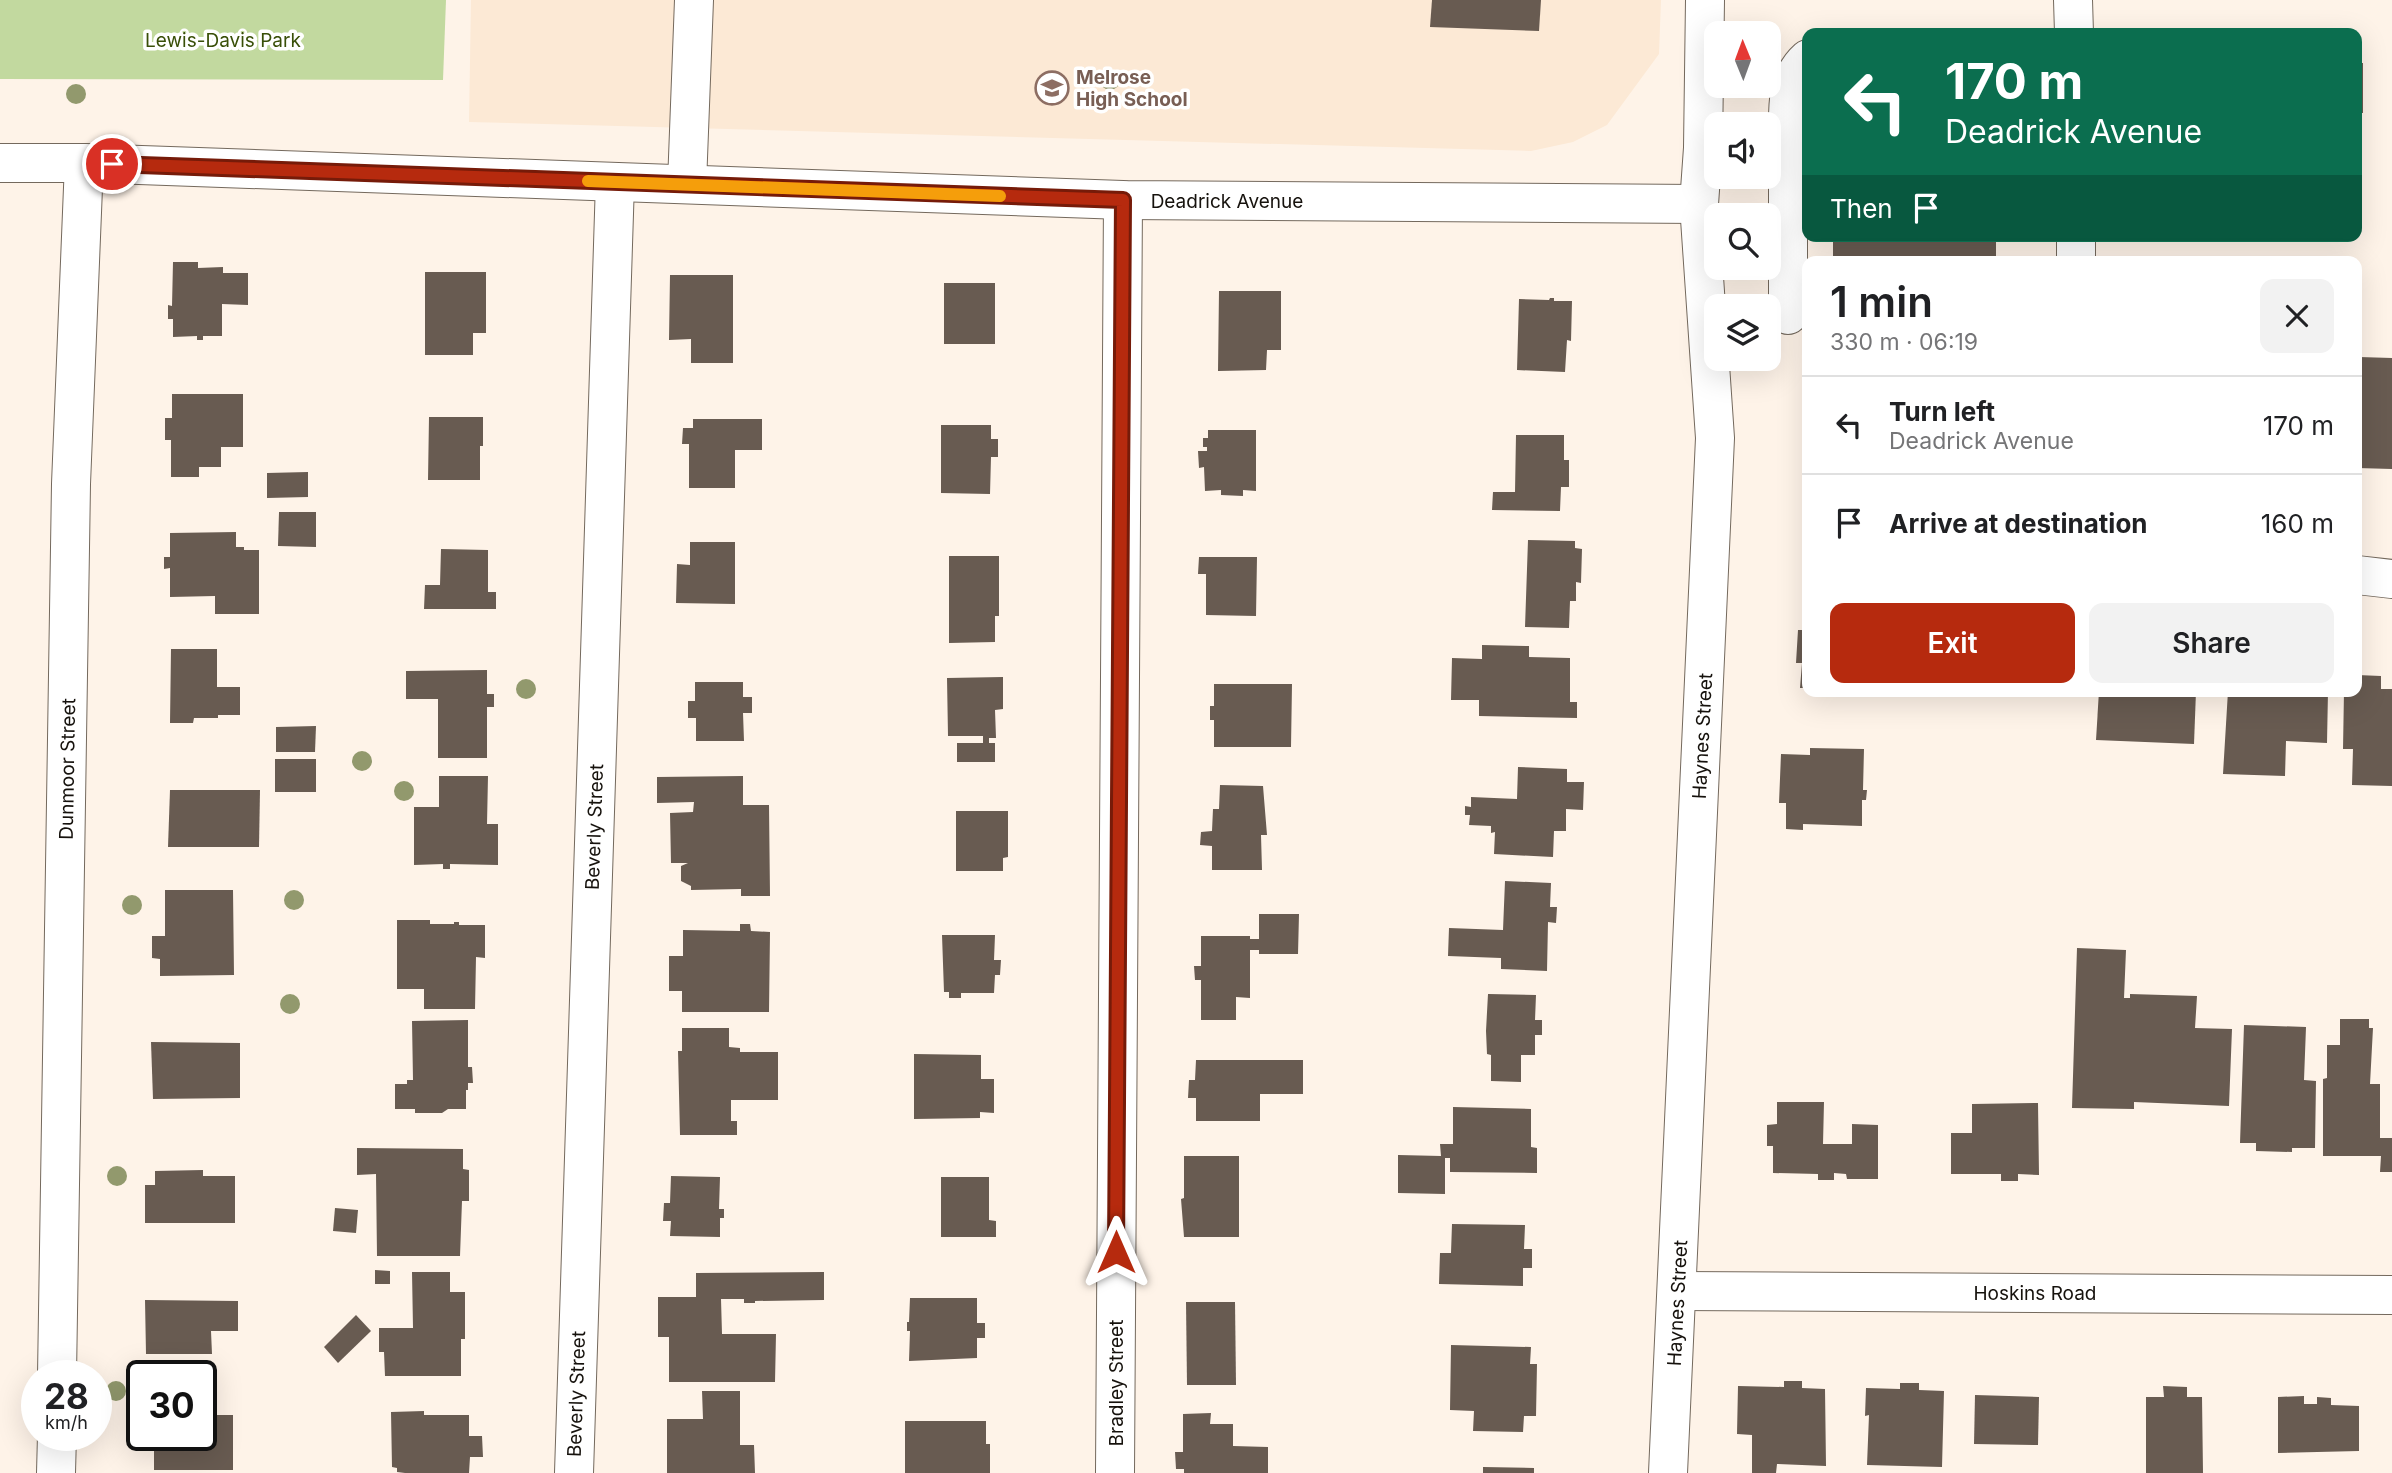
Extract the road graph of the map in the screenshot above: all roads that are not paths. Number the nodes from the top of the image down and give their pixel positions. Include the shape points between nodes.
1 (694, 0) edge
2 (1705, 0) edge
3 (2073, 0) edge
4 (2074, 28) edge
5 (1802, 64) edge
6 (1709, 112) edge
7 (1781, 139) edge
8 (0, 163) edge
9 (84, 163) junction
10 (1704, 179) edge
11 (615, 182) junction
12 (687, 184) junction
13 (1781, 187) edge
14 (1123, 200) junction
15 (1699, 204) junction
16 (1788, 315) dead end
17 (2362, 576) edge
18 (2392, 579) edge
19 (1677, 1291) junction
20 (2392, 1295) edge
21 (57, 1360) edge
22 (57, 1451) edge
23 (57, 1473) edge
24 (574, 1473) edge
25 (1115, 1473) edge
26 (1668, 1473) edge

1 - 12 street
2 - 6 street, Haynes Street
3 - 4 street
5 - 7 street via 1790,85
8 - 9 street, Deadrick Avenue
9 - 11 street, Deadrick Avenue
9 - 21 street, Dunmoor Street via 71,498
10 - 15 street, Haynes Street
11 - 12 street, Deadrick Avenue
11 - 24 street, Beverly Street
12 - 14 street, Deadrick Avenue
13 - 16 street
14 - 15 street, Deadrick Avenue
14 - 25 street, Bradley Street
15 - 19 street, Haynes Street via 1715,438
17 - 18 street
19 - 20 street, Hoskins Road
19 - 26 street, Haynes Street
22 - 23 street

